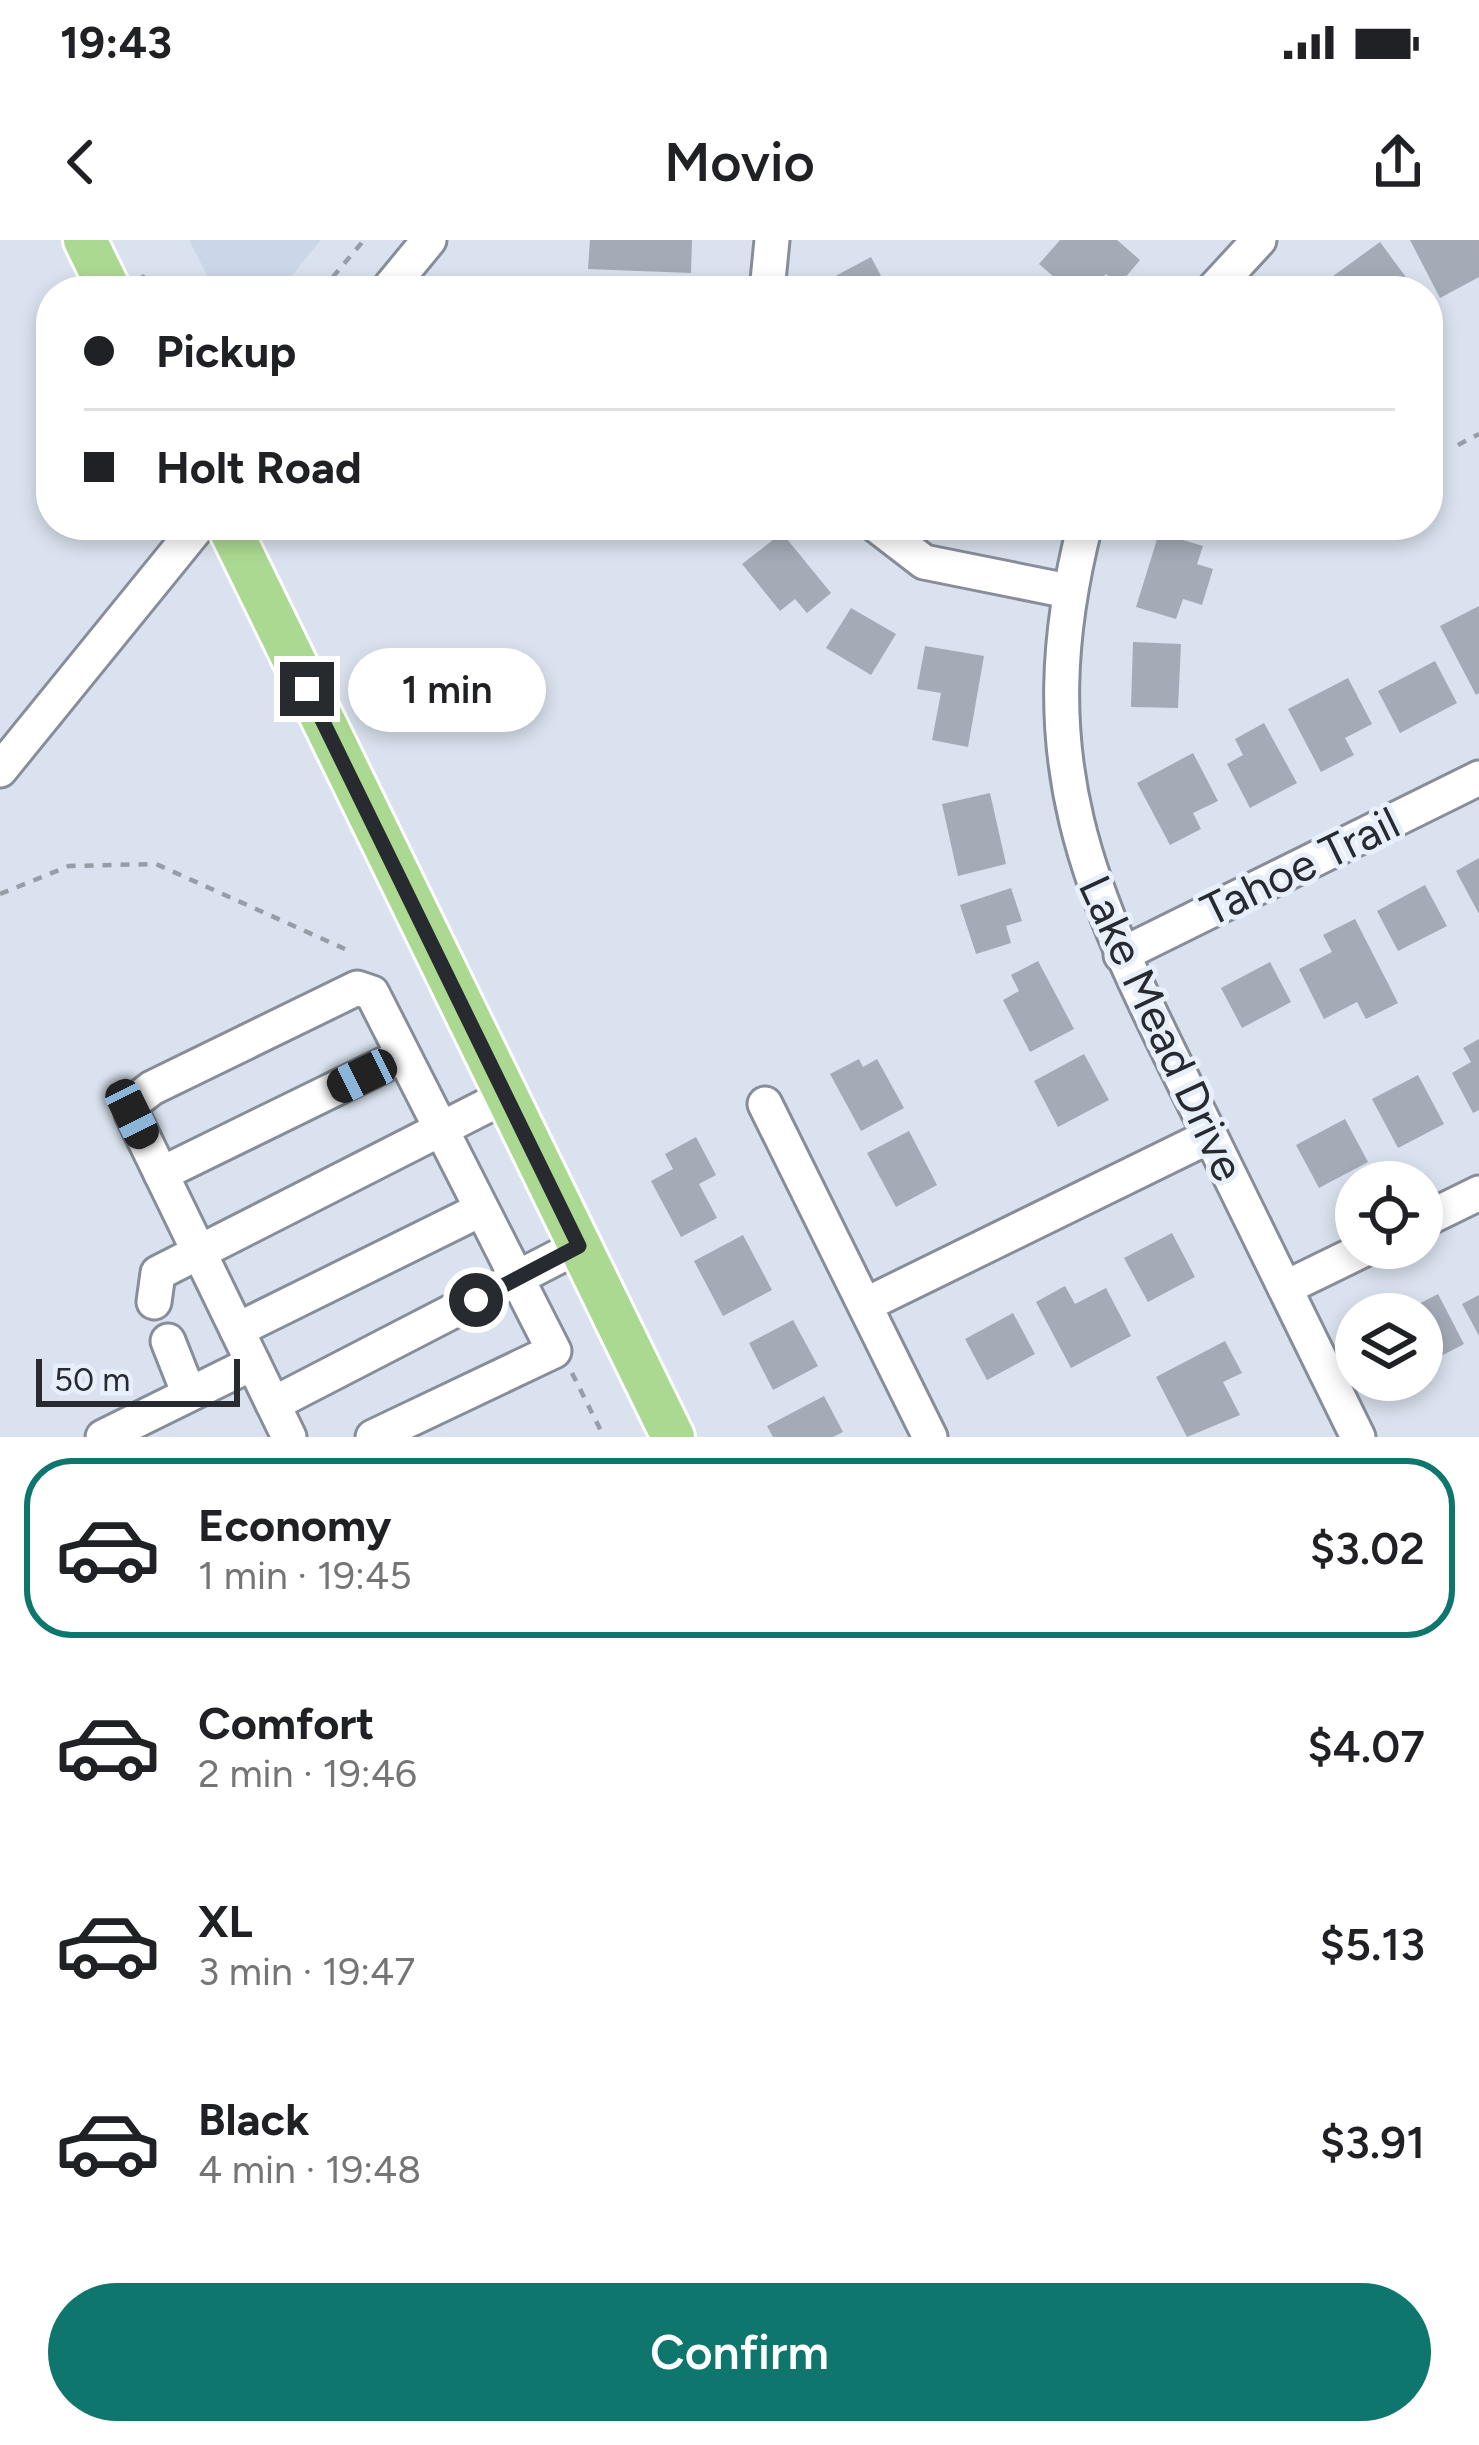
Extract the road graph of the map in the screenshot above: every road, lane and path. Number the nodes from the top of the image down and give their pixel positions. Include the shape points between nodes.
1 (85, 240) edge
2 (364, 240) edge
3 (429, 240) edge
4 (772, 240) edge
5 (1259, 240) edge
6 (103, 276) edge
7 (334, 276) edge
8 (399, 276) edge
9 (768, 276) edge
10 (1226, 276) edge
11 (1479, 434) edge
12 (1458, 445) dead end
13 (187, 540) edge
14 (235, 540) edge
15 (895, 540) edge
16 (1080, 540) edge
17 (1068, 591) junction
18 (0, 770) edge
19 (1479, 778) edge
20 (0, 893) edge
21 (345, 949) dead end
22 (1121, 955) junction
23 (402, 1056) junction
24 (506, 1096) junction
25 (765, 1104) dead end
26 (438, 1130) junction
27 (1210, 1136) junction
28 (161, 1174) junction
29 (1479, 1193) edge
30 (481, 1210) junction
31 (1443, 1211) edge
32 (579, 1246) junction
33 (198, 1250) junction
34 (1335, 1264) edge
35 (517, 1279) junction
36 (1285, 1288) junction
37 (154, 1302) dead end
38 (865, 1305) junction
39 (237, 1330) junction
40 (168, 1342) dead end
41 (564, 1357) dead end
42 (253, 1363) junction
43 (189, 1394) junction
44 (273, 1404) junction
45 (103, 1437) edge
46 (289, 1437) edge
47 (373, 1437) edge
48 (604, 1437) edge
49 (673, 1437) edge
50 (930, 1437) edge
51 (1358, 1437) edge

1 - 6 main road
2 - 7 path
3 - 8 street
4 - 9 street
5 - 10 street
11 - 12 path
13 - 18 street
14 - 24 main road
15 - 17 street via 924,562
16 - 17 street, Lake Mead Drive
17 - 22 street, Lake Mead Drive via 1066,777 1086,868
19 - 22 street, Tahoe Trail
20 - 21 path via 69,866 156,864
22 - 27 street, Lake Mead Drive
23 - 26 street
23 - 28 street
23 - 28 street via 372,993 357,988 275,1028 135,1101 132,1114
24 - 26 street
24 - 32 main road
25 - 38 street
26 - 30 street
26 - 33 street
27 - 36 street, Lake Mead Drive
27 - 38 street
28 - 33 street
29 - 31 street
30 - 35 street
30 - 39 street
32 - 35 street
32 - 49 main road
33 - 37 street via 158,1273
33 - 39 street
34 - 36 street
35 - 44 street
35 - 47 street via 554,1351
36 - 51 street, Lake Mead Drive
38 - 50 street
39 - 42 street
40 - 43 street
41 - 48 path
42 - 43 street
42 - 44 street
43 - 45 street
44 - 46 street

